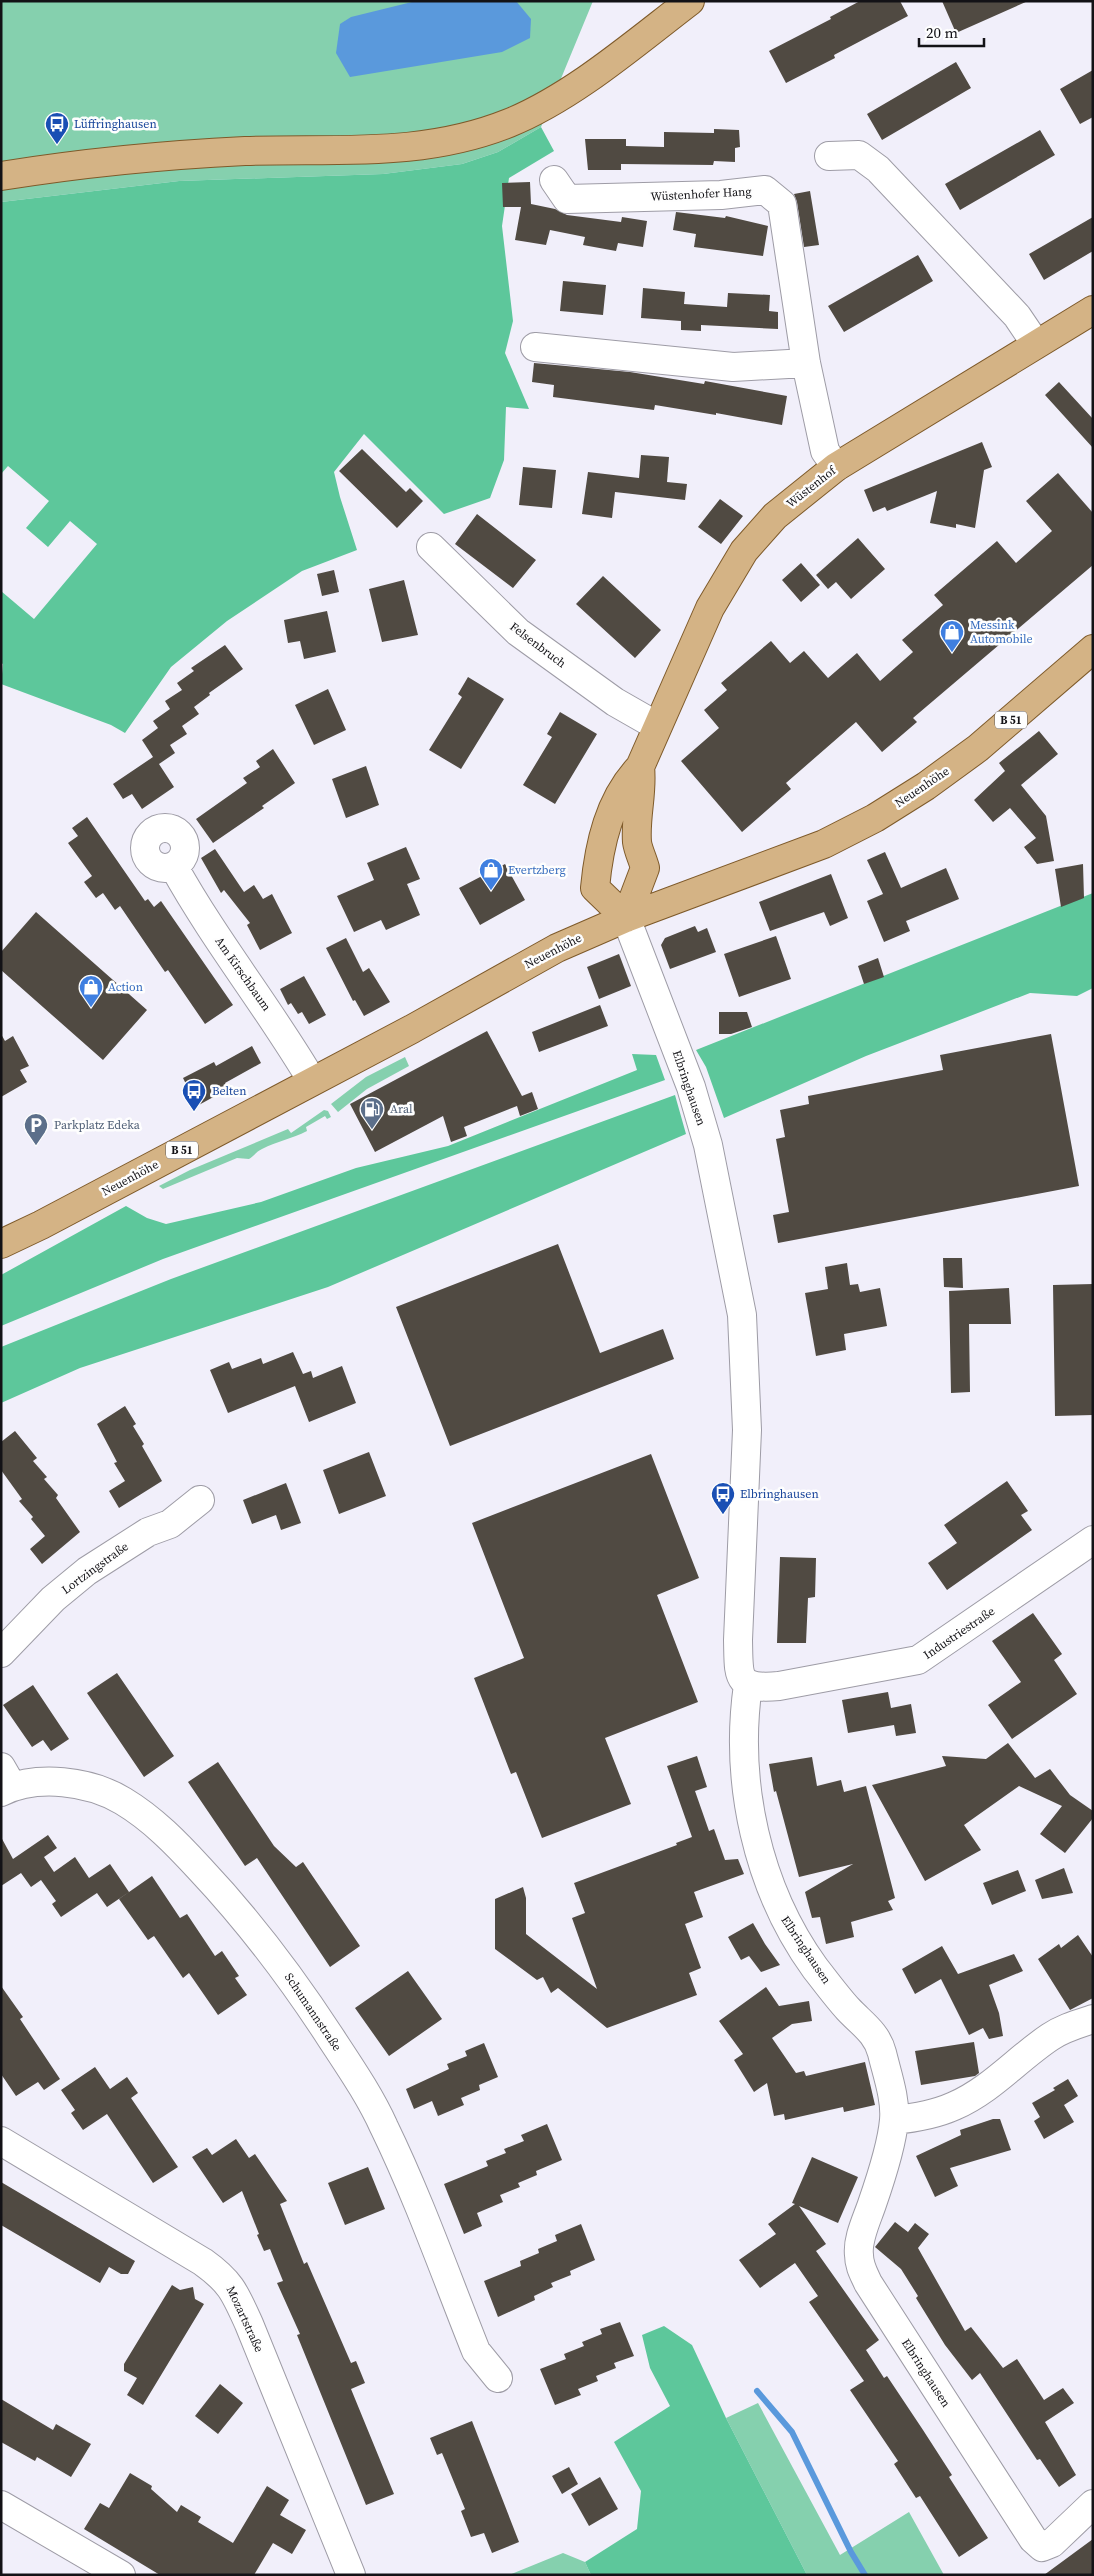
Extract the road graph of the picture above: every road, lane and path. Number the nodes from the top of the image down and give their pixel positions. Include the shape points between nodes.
1 (690, 1) edge
2 (829, 156) dead end
3 (1, 176) edge
4 (554, 180) dead end
5 (1093, 310) edge
6 (1036, 344) junction
7 (535, 346) dead end
8 (806, 363) junction
9 (836, 467) junction
10 (431, 547) dead end
11 (1093, 649) edge
12 (657, 726) junction
13 (640, 767) junction
14 (174, 867) dead end
15 (626, 918) junction
16 (312, 1080) junction
17 (12, 1239) edge
18 (1, 1255) edge
19 (200, 1500) dead end
20 (1093, 1540) edge
21 (1, 1653) edge
22 (748, 1685) junction
23 (5, 1782) edge
24 (1093, 2019) edge
25 (894, 2120) junction
26 (1, 2142) edge
27 (498, 2378) dead end
28 (1093, 2504) edge
29 (1, 2505) edge
30 (121, 2575) edge
31 (351, 2575) edge

1 - 3 main road via 592,74 528,114 479,134 444,143 384,150 176,155
2 - 6 street via 859,155 878,169 1017,316
4 - 8 street, Wüstenhofer Hang via 567,198 722,195 765,190 782,204
5 - 6 main road, Wüstenhof
6 - 9 main road, Wüstenhof
7 - 8 street via 733,367
8 - 9 street, Wüstenhofer Hang via 825,451
9 - 12 main road, Wüstenhof via 786,506 739,558 707,613
10 - 12 street, Felsenbruch via 518,632 615,702
11 - 15 main road, Neuenhöhe / B 51 via 978,748 875,818 807,851
12 - 13 main road, Wüstenhof
13 - 15 main road, Wüstenhof via 642,786 637,843 645,868
13 - 15 main road, Wüstenhof via 626,782 614,807 600,843 595,880 595,888
14 - 16 street, Am Kirschbaum
15 - 16 main road, Neuenhöhe / B 51 via 551,951 412,1029
15 - 22 street, Elbringhausen via 691,1087 705,1134 742,1315 747,1430 738,1640 740,1673
16 - 17 main road, Neuenhöhe / B 51
17 - 18 main road, Neuenhöhe
19 - 21 street, Lortzingstraße via 170,1524 148,1532 88,1571 53,1599
20 - 22 street, Industriestraße via 918,1660 779,1686 762,1688
22 - 25 street, Elbringhausen via 742,1746 745,1783 767,1873 779,1908 811,1961 848,2009 874,2034 882,2053
23 - 27 street, Schumannstraße via 70,1783 122,1800 147,1816 227,1897 271,1952 358,2079 384,2126 476,2351
24 - 25 street via 1049,2037 1006,2073 955,2106 925,2116
25 - 28 street, Elbringhausen via 879,2185 858,2253 860,2268 868,2284 1033,2539 1042,2547 1052,2543
26 - 31 street, Mozartstraße via 203,2262 229,2283 249,2324
29 - 30 street

